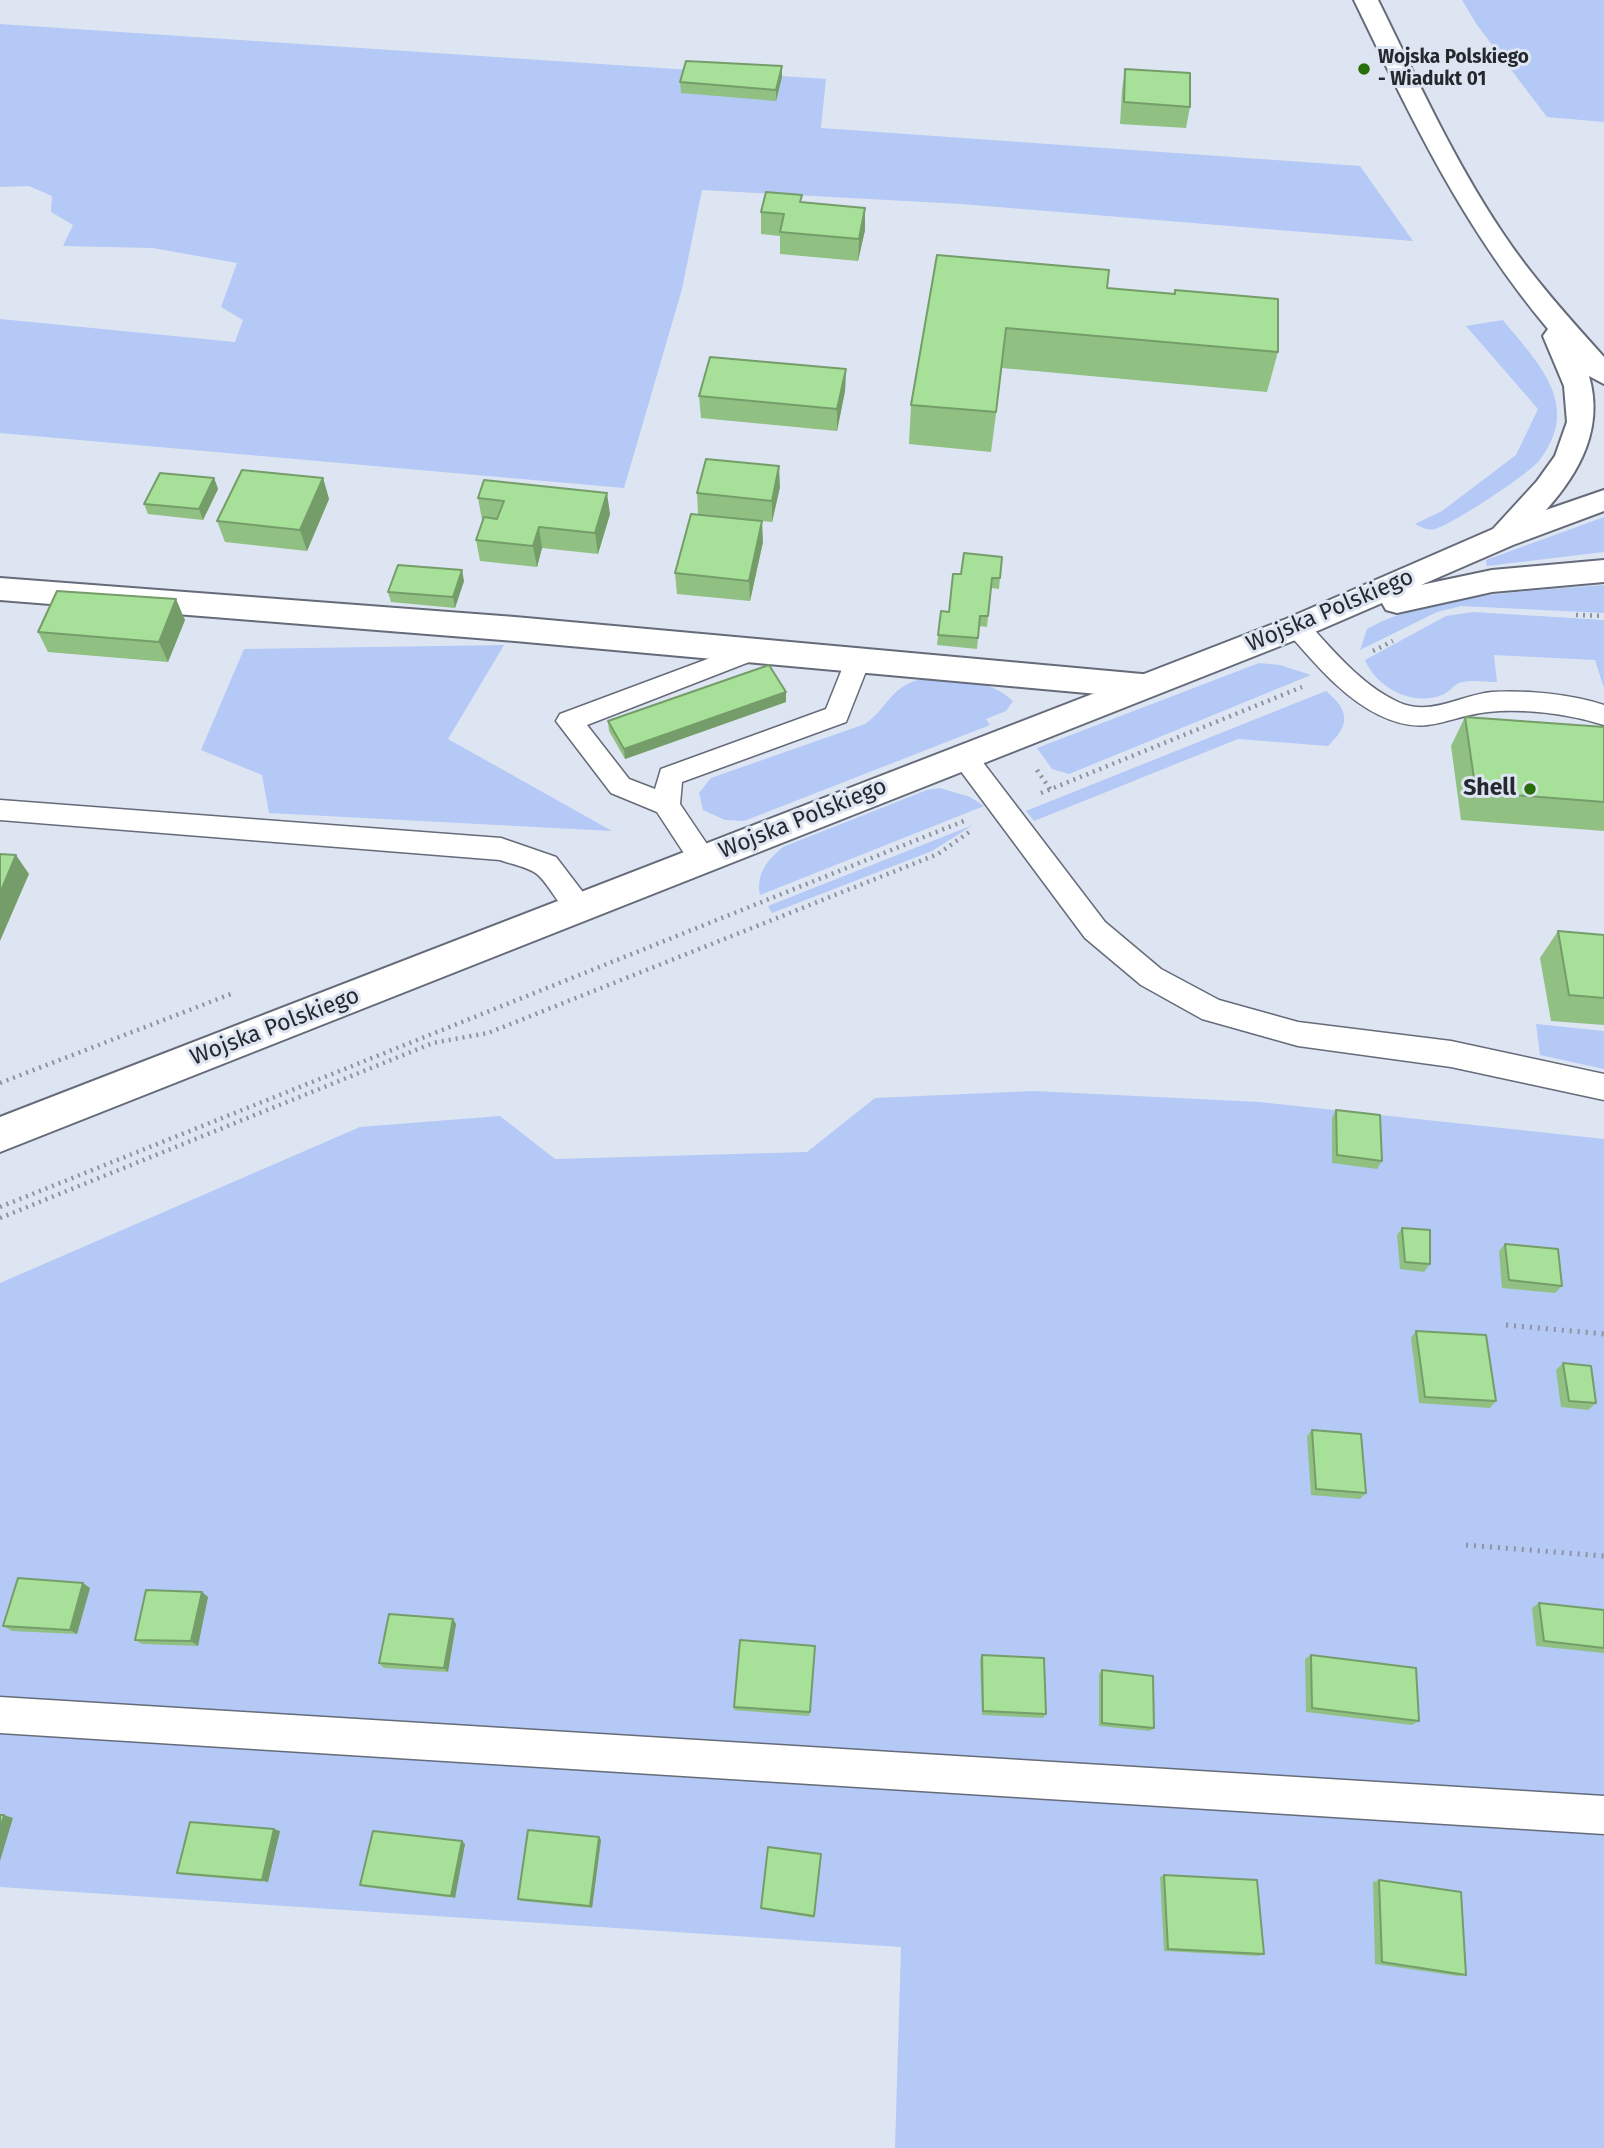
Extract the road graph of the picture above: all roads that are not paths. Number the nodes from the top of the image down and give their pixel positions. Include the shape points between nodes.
1 (1366, 0) edge
2 (1547, 312) junction
3 (1604, 375) edge
4 (1604, 500) edge
5 (1502, 537) junction
6 (1604, 571) edge
7 (0, 589) edge
8 (1297, 627) junction
9 (753, 651) junction
10 (857, 661) junction
11 (1142, 686) junction
12 (1604, 715) edge
13 (963, 755) junction
14 (666, 804) junction
15 (0, 810) edge
16 (703, 859) junction
17 (581, 908) junction
18 (1604, 1087) edge
19 (0, 1135) edge
20 (0, 1715) edge
21 (1604, 1815) edge

1 - 2 street via 1489,234
2 - 3 street
2 - 5 street via 1582,401 1581,434 1567,463
4 - 5 street, Wojska Polskiego
5 - 8 street, Wojska Polskiego
6 - 8 street via 1492,581
7 - 9 street
8 - 11 street, Wojska Polskiego
8 - 12 lane via 1372,700 1403,713 1428,717 1490,701
9 - 10 street
9 - 14 lane via 569,721 620,786
10 - 11 street
10 - 14 lane via 837,715 670,776
11 - 13 street, Wojska Polskiego
13 - 16 street, Wojska Polskiego
13 - 18 lane via 1095,930 1152,977 1212,1010 1297,1034 1451,1054
14 - 16 lane
15 - 17 lane via 501,849 545,865
16 - 17 street, Wojska Polskiego
17 - 19 street, Wojska Polskiego
20 - 21 lane

